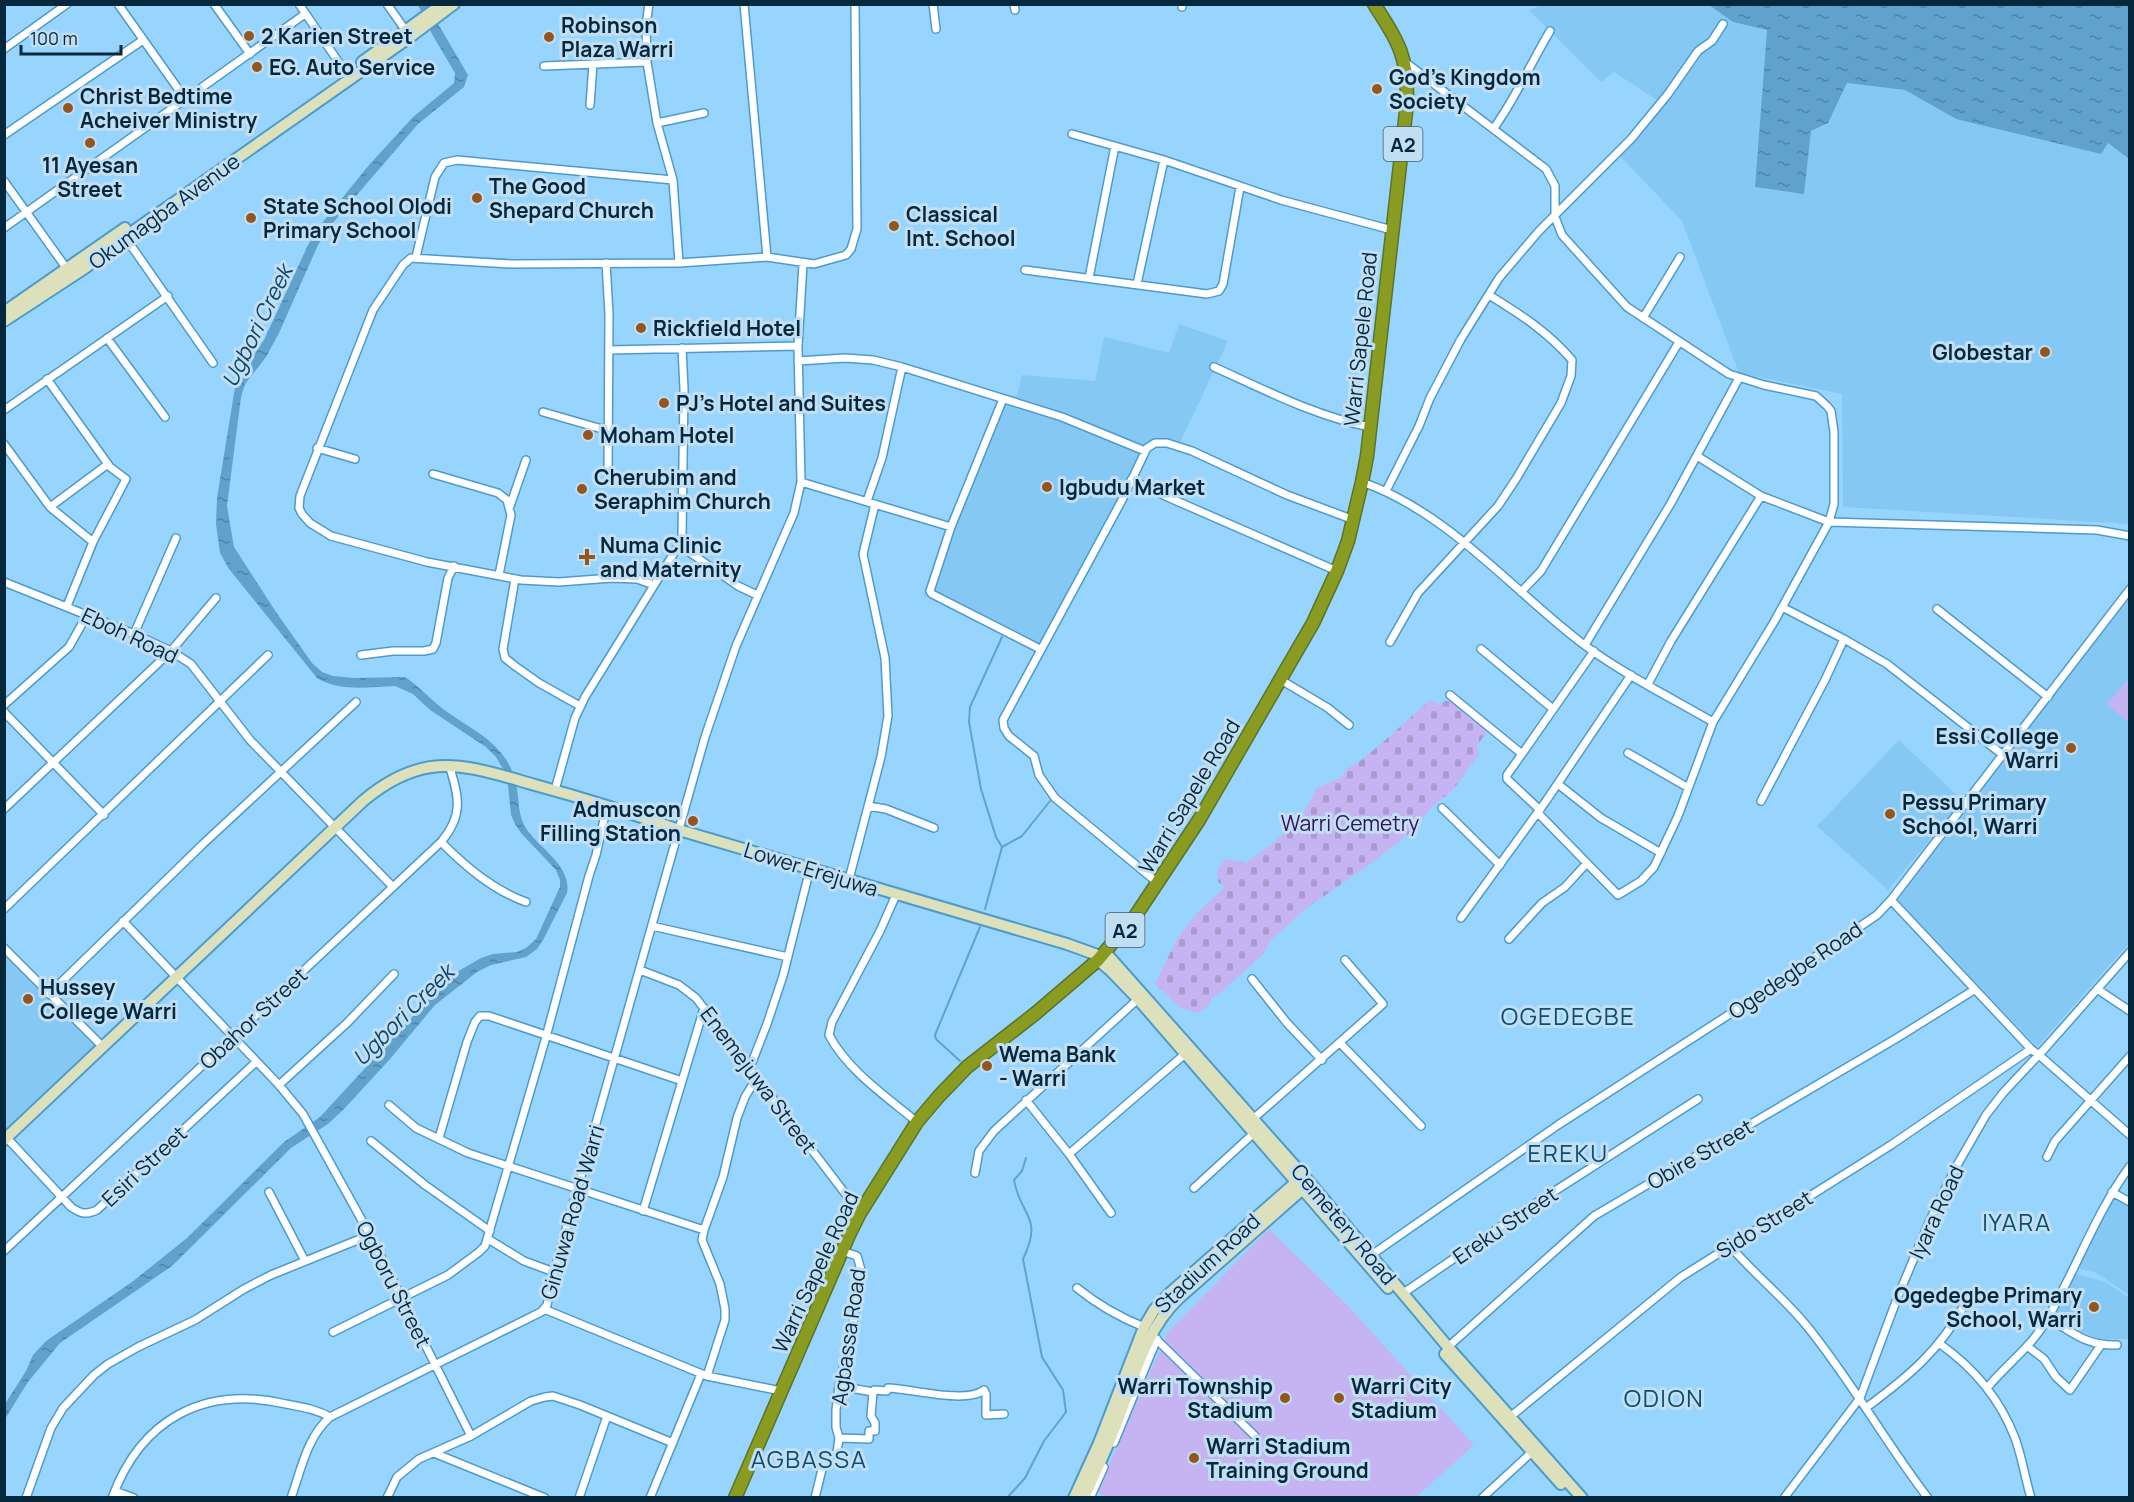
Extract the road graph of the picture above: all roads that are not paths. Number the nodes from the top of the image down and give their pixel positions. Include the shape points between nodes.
1 (66, 4) edge
2 (118, 4) edge
3 (214, 4) edge
4 (299, 4) edge
5 (387, 4) edge
6 (454, 4) edge
7 (649, 4) edge
8 (744, 4) edge
9 (855, 4) edge
10 (933, 4) edge
11 (1374, 4) edge
12 (438, 10) edge
13 (305, 14) junction
14 (420, 24) junction
15 (1723, 24) dead end
16 (936, 29) dead end
17 (406, 31) junction
18 (1550, 31) dead end
19 (142, 40) junction
20 (4, 49) edge
21 (250, 54) junction
22 (647, 62) junction
23 (1405, 62) junction
24 (593, 64) junction
25 (544, 66) dead end
26 (346, 73) junction
27 (186, 100) junction
28 (590, 105) dead end
29 (704, 113) dead end
30 (657, 123) junction
31 (1494, 128) junction
32 (1072, 134) dead end
33 (4, 135) edge
34 (1115, 146) junction
35 (1164, 160) junction
36 (673, 180) junction
37 (4, 181) edge
38 (1240, 187) junction
39 (27, 213) junction
40 (1555, 217) junction
41 (4, 228) edge
42 (1392, 230) junction
43 (125, 237) junction
44 (417, 257) junction
45 (767, 257) junction
46 (1680, 257) dead end
47 (606, 263) junction
48 (679, 263) junction
49 (803, 264) junction
50 (67, 269) junction
51 (1025, 270) dead end
52 (1089, 278) junction
53 (1137, 284) junction
54 (1489, 295) junction
55 (168, 296) junction
56 (4, 312) edge
57 (1643, 318) junction
58 (4, 321) edge
59 (107, 338) junction
60 (1679, 342) junction
61 (798, 346) junction
62 (682, 348) junction
63 (609, 350) junction
64 (798, 361) junction
65 (213, 363) dead end
66 (902, 367) junction
67 (1214, 367) dead end
68 (1739, 378) junction
69 (47, 380) junction
70 (1003, 399) junction
71 (4, 410) edge
72 (543, 412) dead end
73 (165, 417) dead end
74 (1370, 427) junction
75 (609, 431) junction
76 (4, 444) edge
77 (317, 448) junction
78 (1145, 451) junction
79 (1697, 456) junction
80 (355, 459) dead end
81 (526, 460) dead end
82 (108, 464) junction
83 (433, 474) dead end
84 (608, 474) dead end
85 (1131, 480) junction
86 (801, 482) junction
87 (1362, 482) junction
88 (1386, 491) junction
89 (1761, 496) junction
90 (871, 503) junction
91 (510, 506) junction
92 (50, 507) junction
93 (1354, 520) junction
94 (1829, 522) junction
95 (951, 527) junction
96 (2130, 536) edge
97 (176, 538) dead end
98 (93, 542) junction
99 (1464, 543) junction
100 (679, 545) junction
101 (454, 566) junction
102 (1337, 571) junction
103 (499, 575) junction
104 (515, 579) junction
105 (4, 582) edge
106 (654, 585) junction
107 (2130, 589) edge
108 (1521, 592) junction
109 (757, 595) junction
110 (216, 598) dead end
111 (67, 606) junction
112 (1782, 607) junction
113 (1937, 609) dead end
114 (87, 615) junction
115 (134, 634) junction
116 (1844, 639) junction
117 (1390, 642) dead end
118 (1585, 645) junction
119 (1040, 649) junction
120 (1481, 649) dead end
121 (171, 651) junction
122 (1594, 651) junction
123 (268, 655) dead end
124 (361, 655) dead end
125 (1631, 675) junction
126 (1281, 680) junction
127 (1648, 684) junction
128 (1450, 695) dead end
129 (2048, 697) junction
130 (356, 702) dead end
131 (220, 703) junction
132 (4, 705) edge
133 (580, 706) junction
134 (1553, 709) junction
135 (4, 712) edge
136 (1713, 722) junction
137 (1349, 725) dead end
138 (1628, 753) dead end
139 (1522, 754) junction
140 (2003, 754) junction
141 (54, 762) junction
142 (449, 765) junction
143 (281, 772) junction
144 (1558, 784) junction
145 (1687, 787) junction
146 (555, 790) junction
147 (1761, 801) dead end
148 (607, 806) junction
149 (868, 806) junction
150 (1442, 808) dead end
151 (4, 809) edge
152 (1539, 812) junction
153 (104, 815) junction
154 (335, 828) junction
155 (934, 828) dead end
156 (679, 830) junction
157 (441, 842) junction
158 (1661, 854) junction
159 (1586, 864) junction
160 (1500, 865) junction
161 (810, 869) junction
162 (849, 879) junction
163 (1159, 884) junction
164 (393, 887) junction
165 (896, 895) junction
166 (1891, 900) junction
167 (526, 902) dead end
168 (4, 909) edge
169 (1461, 918) dead end
170 (123, 921) junction
171 (652, 926) junction
172 (1509, 939) dead end
173 (4, 948) edge
174 (2130, 952) edge
175 (1101, 956) junction
176 (788, 957) junction
177 (1345, 960) dead end
178 (640, 970) junction
179 (394, 974) dead end
180 (177, 978) junction
181 (1252, 979) dead end
182 (2097, 989) junction
183 (1974, 990) junction
184 (49, 994) junction
185 (1138, 999) junction
186 (704, 1008) junction
187 (2130, 1011) edge
188 (232, 1036) junction
189 (546, 1037) junction
190 (1340, 1043) junction
191 (103, 1047) junction
192 (2031, 1049) junction
193 (1185, 1054) junction
194 (2039, 1054) junction
195 (2130, 1056) edge
196 (614, 1059) junction
197 (1322, 1060) junction
198 (256, 1062) junction
199 (749, 1070) junction
200 (756, 1079) junction
201 (682, 1081) junction
202 (279, 1084) junction
203 (1698, 1098) dead end
204 (1026, 1100) junction
205 (2090, 1100) junction
206 (389, 1105) dead end
207 (1253, 1119) junction
208 (917, 1122) junction
209 (1421, 1126) dead end
210 (1254, 1133) junction
211 (2130, 1136) edge
212 (439, 1138) junction
213 (6, 1139) edge
214 (371, 1141) dead end
215 (1069, 1154) junction
216 (2047, 1157) dead end
217 (2130, 1166) edge
218 (508, 1167) junction
219 (975, 1173) dead end
220 (1303, 1182) junction
221 (1194, 1188) dead end
222 (577, 1190) junction
223 (269, 1192) dead end
224 (2112, 1192) junction
225 (62, 1198) junction
226 (2130, 1202) edge
227 (643, 1211) junction
228 (860, 1213) junction
229 (1111, 1213) dead end
230 (704, 1230) junction
231 (370, 1235) junction
232 (489, 1235) junction
233 (1730, 1246) junction
234 (4, 1251) edge
235 (842, 1251) junction
236 (1371, 1256) junction
237 (305, 1261) junction
238 (554, 1272) junction
239 (1077, 1288) dead end
240 (1402, 1294) junction
241 (402, 1297) junction
242 (1965, 1304) dead end
243 (544, 1309) junction
244 (2048, 1318) junction
245 (333, 1332) dead end
246 (1151, 1334) junction
247 (1940, 1344) junction
248 (2101, 1345) junction
249 (2117, 1345) dead end
250 (2027, 1346) junction
251 (1448, 1347) junction
252 (434, 1363) junction
253 (704, 1375) junction
254 (839, 1386) junction
255 (1988, 1387) junction
256 (782, 1391) junction
257 (873, 1392) junction
258 (1860, 1398) junction
259 (1867, 1407) junction
260 (1004, 1414) dead end
261 (607, 1416) junction
262 (330, 1417) junction
263 (1510, 1417) junction
264 (471, 1436) junction
265 (1256, 1436) dead end
266 (839, 1438) junction
267 (673, 1443) junction
268 (1532, 1452) junction
269 (434, 1453) junction
270 (114, 1494) edge
271 (26, 1497) edge
272 (134, 1497) edge
273 (291, 1497) edge
274 (387, 1497) edge
275 (545, 1497) edge
276 (579, 1497) edge
277 (650, 1497) edge
278 (735, 1497) edge
279 (815, 1497) edge
280 (1074, 1497) edge
281 (1084, 1497) edge
282 (1090, 1497) edge
283 (1482, 1497) edge
284 (1573, 1497) edge
285 (1582, 1497) edge
286 (1784, 1497) edge
287 (1928, 1497) edge
288 (2031, 1497) edge

1 - 20 street
2 - 19 street
3 - 21 street
4 - 13 street
5 - 17 street
6 - 12 main road, Okumagba Avenue
7 - 22 street
8 - 45 street
9 - 49 street via 856,237 846,255
10 - 16 street
11 - 23 highway, Warri Sapele Road / A2
12 - 14 main road, Okumagba Avenue
13 - 21 street
13 - 26 street
14 - 17 main road, Okumagba Avenue
14 - 43 main road, Okumagba Avenue
15 - 40 street via 1631,139
17 - 26 main road, Okumagba Avenue
18 - 31 street
19 - 27 street
19 - 33 street
21 - 27 street
22 - 24 street
22 - 30 street
23 - 31 street
23 - 42 highway, Warri Sapele Road / A2 via 1405,132
24 - 25 street
24 - 28 street
26 - 50 main road, Okumagba Avenue
27 - 39 street
29 - 30 street
30 - 36 street
31 - 40 street via 1546,169 1555,186
32 - 34 street
34 - 35 street
34 - 52 street
35 - 38 street
35 - 53 street
36 - 44 street via 457,160 444,163 435,177
36 - 48 street
37 - 39 street
38 - 42 street
38 - 53 street via 1219,291 1208,294
39 - 41 street
39 - 50 street
40 - 54 street via 1531,240
40 - 57 street via 1570,245 1627,307
42 - 74 highway, Warri Sapele Road / A2
43 - 55 street
43 - 58 main road, Okumagba Avenue
44 - 47 street via 512,264
44 - 77 street via 403,265 373,310
45 - 48 street
45 - 49 street
46 - 57 street
47 - 48 street
47 - 63 street
49 - 61 street, Ginuwa Road Warri
50 - 56 main road, Okumagba Avenue
51 - 52 street
52 - 53 street
54 - 88 street via 1461,339
54 - 99 street via 1548,334 1572,360 1573,367 1561,403 1516,479 1498,506
55 - 59 street
55 - 65 street
57 - 60 street
59 - 69 street
59 - 73 street
60 - 68 street
60 - 108 street via 1541,571
61 - 62 street
61 - 64 street, Ginuwa Road Warri
62 - 63 street
62 - 100 street via 684,503
63 - 75 street
64 - 66 street via 845,358
64 - 86 street, Ginuwa Road Warri
66 - 70 street
66 - 90 street
67 - 74 street via 1283,399 1341,421
68 - 79 street
68 - 94 street via 1816,396 1831,411 1834,504
69 - 71 street
69 - 82 street
70 - 78 street via 1062,417
70 - 95 street
72 - 75 street
74 - 87 highway, Warri Sapele Road / A2
75 - 84 street
76 - 92 street
77 - 80 street
77 - 101 street via 299,501 302,514 310,523 344,541
78 - 85 street
78 - 93 street via 1155,443 1192,451 1287,495
79 - 89 street
79 - 118 street
81 - 91 street
82 - 92 street
82 - 98 street via 126,479
83 - 91 street via 498,493
85 - 102 street
85 - 119 street
86 - 90 street
86 - 109 street, Ginuwa Road Warri via 794,513
87 - 88 street
87 - 93 highway, Warri Sapele Road / A2
88 - 99 street via 1427,514
89 - 94 street
89 - 127 street
90 - 95 street
90 - 149 street via 863,554 885,658 888,716
91 - 103 street
92 - 98 street
93 - 102 highway, Warri Sapele Road / A2
94 - 96 street via 2097,530
94 - 112 street
95 - 119 street via 930,593
97 - 115 street
98 - 111 street
99 - 108 street
99 - 117 street via 1411,602
100 - 106 street
100 - 109 street
101 - 103 street
101 - 124 street via 433,649
102 - 126 highway, Warri Sapele Road / A2
103 - 104 street
104 - 106 street via 636,579
104 - 133 street via 503,649 505,658
105 - 111 street, Eboh Road
106 - 133 street
107 - 129 street, Ogedegbe Road
108 - 118 street
109 - 156 street, Ginuwa Road Warri via 721,689
110 - 121 street
111 - 114 street, Eboh Road
112 - 116 street
112 - 136 street
113 - 129 street
114 - 115 street, Eboh Road
114 - 132 street via 69,647
115 - 121 street, Eboh Road
116 - 140 street via 1887,664
116 - 147 street
118 - 122 street
119 - 163 street via 1003,720 1004,728 1034,756 1039,775 1055,798
120 - 134 street
121 - 131 street, Eboh Road via 191,664
121 - 141 street
122 - 125 street
122 - 134 street
123 - 131 street
125 - 127 street
125 - 144 street
126 - 137 street
126 - 163 highway, Warri Sapele Road / A2
127 - 136 street
128 - 139 street
129 - 140 street, Ogedegbe Road
130 - 143 street
131 - 143 street, Eboh Road
131 - 153 street
133 - 146 street
134 - 139 street
135 - 141 street
136 - 145 street
138 - 145 street
139 - 152 street via 1507,779
140 - 166 street, Ogedegbe Road
141 - 151 street
141 - 153 street
142 - 146 main road, Lower Erejuwa
142 - 154 main road via 393,779
142 - 157 street, Obahor Street via 459,802 455,822
143 - 154 street, Eboh Road
143 - 170 street
144 - 152 street
144 - 158 street via 1601,818
145 - 158 street
146 - 148 main road, Lower Erejuwa
148 - 156 main road, Lower Erejuwa
148 - 189 street
149 - 155 street
149 - 162 street
150 - 160 street
152 - 159 street
152 - 160 street
153 - 168 street
154 - 164 street, Eboh Road
154 - 180 main road
156 - 161 main road, Lower Erejuwa
156 - 171 street, Ginuwa Road Warri
157 - 164 street, Obahor Street
157 - 167 street via 477,875
158 - 159 street via 1641,881 1620,895
159 - 172 street
160 - 169 street
161 - 162 main road, Lower Erejuwa
161 - 176 street
162 - 165 main road, Lower Erejuwa
163 - 175 highway, Warri Sapele Road / A2
164 - 188 street, Obahor Street
165 - 175 main road, Lower Erejuwa
165 - 208 street via 829,1035 858,1072
166 - 183 street
166 - 236 street, Ogedegbe Road via 1854,931 1558,1125
170 - 180 street, Ogboru Street
170 - 184 street
171 - 176 street
171 - 178 street, Ginuwa Road Warri
173 - 184 street
174 - 182 street, Iyara Road
175 - 185 main road, Cemetery Road
175 - 207 main road, Cemetery Road
175 - 208 highway, Warri Sapele Road / A2 via 967,1067
176 - 199 street
177 - 190 street via 1383,1004
178 - 186 street, Enemejuwa Street via 679,985
178 - 196 street, Ginuwa Road Warri
179 - 202 street
180 - 188 street, Ogboru Street
180 - 191 main road
181 - 197 street
182 - 187 street
182 - 194 street, Iyara Road
183 - 192 street
183 - 251 street, Obire Street via 1594,1216
184 - 191 street
185 - 193 main road, Cemetery Road
185 - 204 street
186 - 199 street, Enemejuwa Street
186 - 201 street
188 - 198 street, Ogboru Street
188 - 225 street, Obahor Street
189 - 196 street
189 - 212 street via 480,1016 467,1042
189 - 218 street
190 - 197 street
190 - 209 street
191 - 213 main road
192 - 194 street
192 - 233 street, Sido Street via 1891,1145
193 - 210 main road, Cemetery Road
193 - 215 street
194 - 205 street
194 - 258 street, Iyara Road via 1986,1115 1956,1167 1898,1296
195 - 205 street
196 - 201 street
196 - 222 street, Ginuwa Road Warri
197 - 207 street
198 - 202 street, Ogboru Street
198 - 225 street, Esiri Street via 97,1210 84,1214
199 - 200 street, Enemejuwa Street
200 - 228 street, Enemejuwa Street
200 - 230 street via 737,1118 723,1177
201 - 227 street
202 - 231 street, Ogboru Street via 308,1124
203 - 240 street, Ereku Street
204 - 215 street
204 - 219 street via 984,1143
205 - 211 street
205 - 216 street via 2055,1141
206 - 212 street via 417,1128
207 - 220 main road, Cemetery Road
208 - 228 highway, Warri Sapele Road / A2
210 - 220 main road, Cemetery Road
210 - 221 street
212 - 218 street
213 - 225 street, Esiri Street
214 - 232 street
215 - 229 street
217 - 224 street
218 - 222 street
218 - 232 street
220 - 236 main road, Cemetery Road
220 - 246 main road, Stadium Road via 1170,1293 1154,1310
220 - 268 main road, Cemetery Road
222 - 227 street
222 - 238 street, Ginuwa Road Warri
223 - 237 street
224 - 226 street
224 - 244 street
225 - 234 street, Obahor Street
227 - 230 street
228 - 235 highway, Warri Sapele Road / A2
230 - 253 street via 702,1240 720,1284 725,1309 725,1320
231 - 237 street
231 - 241 street, Ogboru Street
232 - 238 street via 524,1261
232 - 241 street via 479,1252 460,1268
233 - 258 street via 1807,1327
233 - 263 street, Sido Street via 1656,1296
235 - 254 street, Agbassa Road via 857,1256 861,1270
235 - 256 highway, Warri Sapele Road / A2
236 - 240 main road, Cemetery Road
237 - 271 street via 244,1288 195,1320 108,1364 63,1408 51,1428
238 - 243 street, Ginuwa Road Warri
239 - 246 street via 1096,1304
240 - 251 main road, Cemetery Road
241 - 245 street
241 - 252 street, Ogboru Street
242 - 247 street
243 - 252 street, Ginuwa Road Warri
243 - 253 street
244 - 248 street via 2092,1344
244 - 250 street
246 - 265 street
246 - 280 main road, Stadium Road
246 - 281 main road, Stadium Road
246 - 282 street
247 - 255 street
247 - 259 street
248 - 249 street
248 - 250 street via 2072,1390
250 - 255 street
251 - 263 main road, Cemetery Road
252 - 262 street, Ginuwa Road Warri
252 - 264 street, Ogboru Street
253 - 256 street
253 - 267 street
254 - 257 street
254 - 266 street, Agbassa Road
255 - 288 street via 2016,1440
256 - 278 highway, Warri Sapele Road / A2
257 - 260 street via 907,1389 963,1397 984,1390 986,1414
257 - 266 street via 875,1431 869,1431 869,1439
258 - 259 street
258 - 286 street, Iyara Road
259 - 287 street
261 - 264 street via 563,1399 545,1397
261 - 267 street
261 - 276 street
262 - 270 street via 274,1401 240,1399 206,1404 176,1416 149,1437 129,1461
262 - 273 street, Ginuwa Road Warri via 310,1443
263 - 285 main road, Cemetery Road
264 - 269 street
266 - 279 street via 837,1453 825,1457
267 - 277 street
268 - 283 street
268 - 284 main road, Cemetery Road
269 - 274 street via 407,1467
269 - 275 street
270 - 272 street

